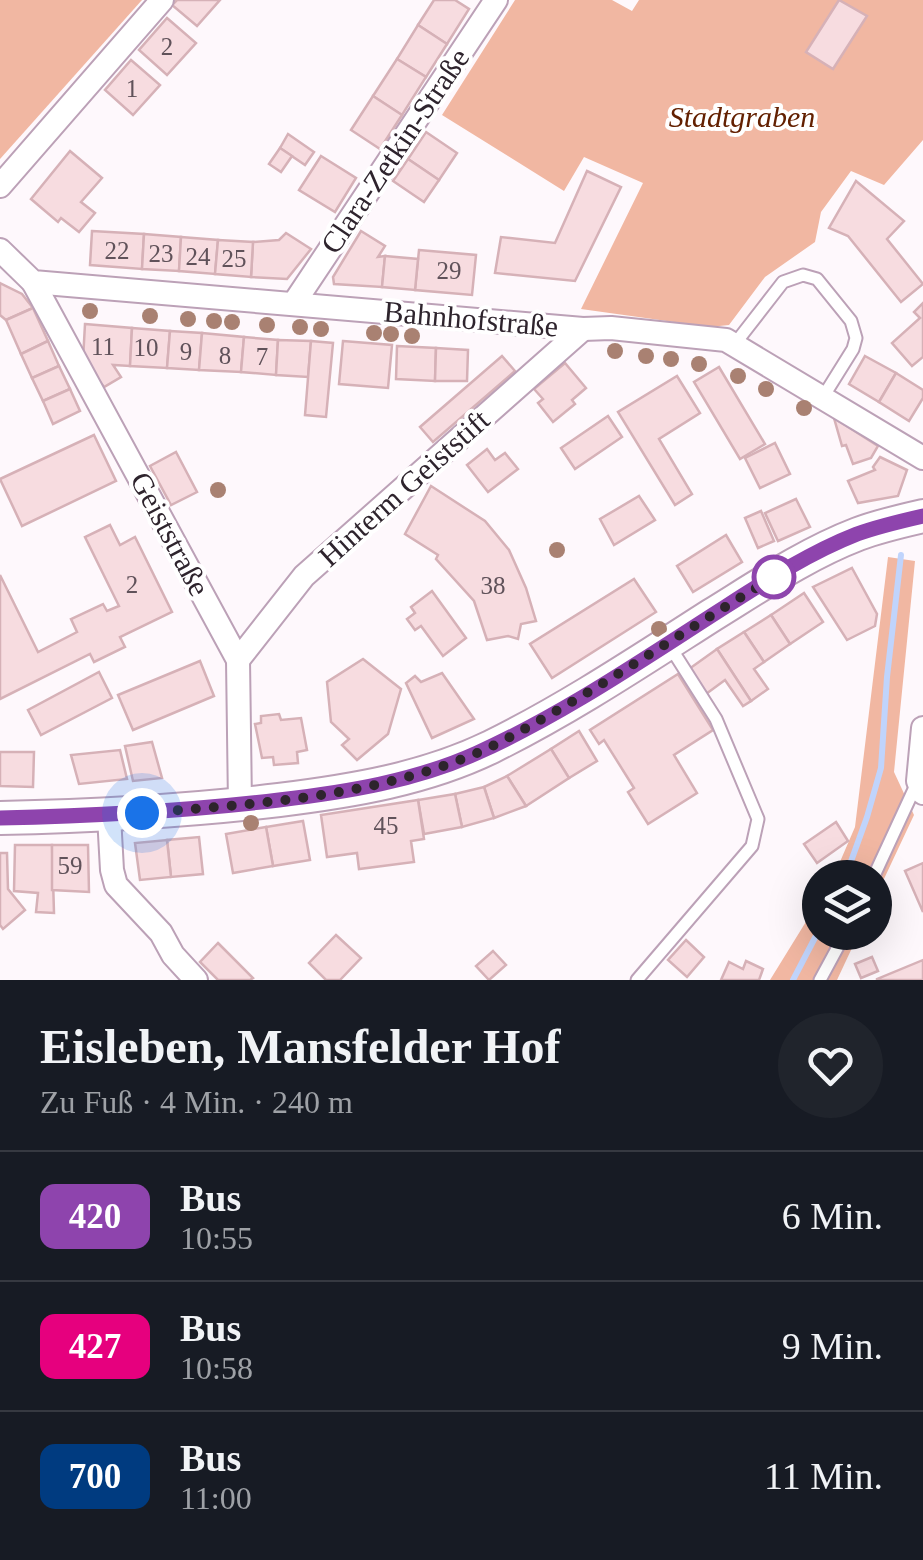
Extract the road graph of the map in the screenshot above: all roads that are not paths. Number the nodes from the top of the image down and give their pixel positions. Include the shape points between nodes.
1 (162, 0) edge
2 (496, 0) edge
3 (0, 186) edge
4 (0, 250) edge
5 (33, 282) junction
6 (294, 303) junction
7 (583, 329) junction
8 (734, 345) junction
9 (823, 397) junction
10 (923, 458) edge
11 (923, 516) edge
12 (667, 643) junction
13 (238, 660) junction
14 (923, 728) edge
15 (920, 787) edge
16 (240, 805) junction
17 (109, 816) junction
18 (0, 818) edge
19 (882, 860) edge
20 (836, 950) edge
21 (196, 980) edge
22 (637, 980) edge
23 (820, 980) edge

1 - 3 street
2 - 6 street, Clara-Zetkin-Straße
4 - 5 street
5 - 6 street, Bahnhofstraße
5 - 13 street, Geiststraße
6 - 7 street, Bahnhofstraße
7 - 8 street, Bahnhofstraße via 718,338
7 - 13 street, Hinterm Geiststift via 304,576
8 - 9 street, Bahnhofstraße
8 - 9 lane via 783,282 812,277 850,321 856,338
9 - 10 street, Bahnhofstraße
11 - 12 street via 826,548
12 - 16 street via 474,755 368,787
12 - 22 lane via 716,719 758,819 752,846
13 - 16 street, Geiststraße
14 - 15 street
15 - 19 lane
16 - 17 street
17 - 18 street
17 - 21 street via 116,885
20 - 23 lane

